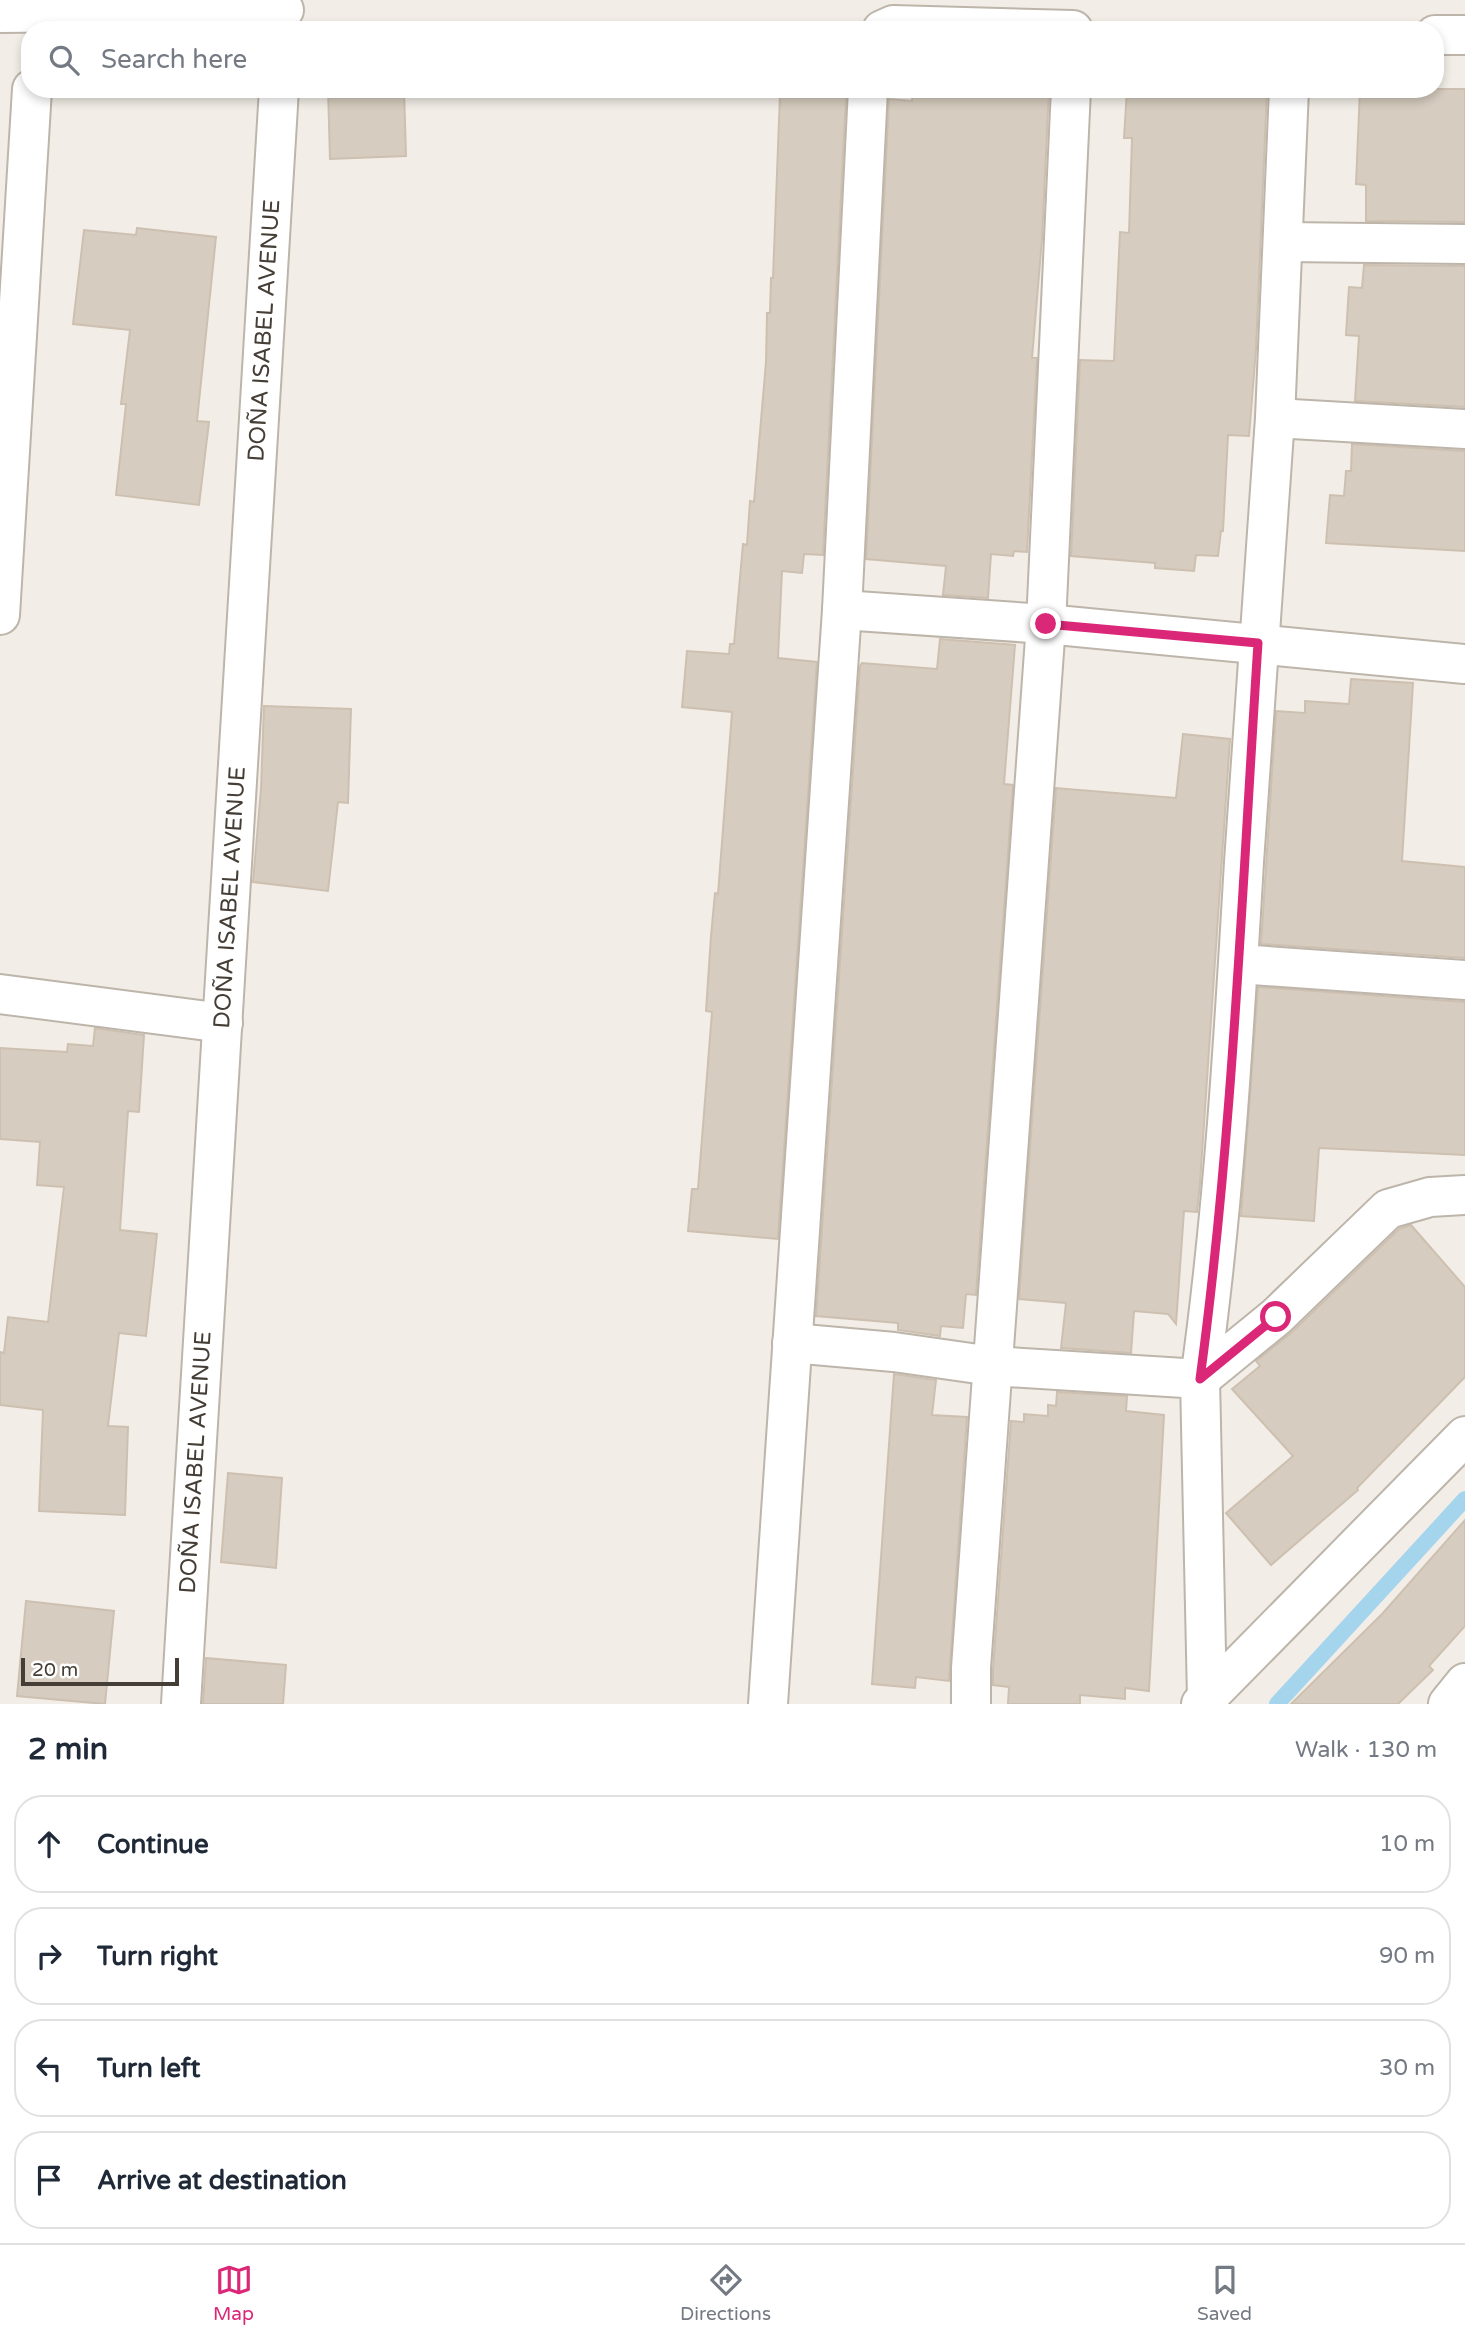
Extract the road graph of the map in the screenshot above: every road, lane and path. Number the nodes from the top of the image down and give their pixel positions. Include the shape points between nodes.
1 (284, 13) edge
2 (24, 18) edge
3 (1444, 35) edge
4 (1465, 35) edge
5 (31, 98) edge
6 (278, 98) edge
7 (868, 98) edge
8 (1071, 98) edge
9 (1289, 98) edge
10 (1283, 242) junction
11 (1465, 244) edge
12 (1275, 418) junction
13 (1465, 429) edge
14 (842, 610) junction
15 (0, 615) edge
16 (1046, 624) junction
17 (1258, 643) junction
18 (1465, 664) edge
19 (1239, 964) junction
20 (1465, 981) edge
21 (0, 994) edge
22 (223, 1024) junction
23 (1465, 1195) edge
24 (792, 1343) junction
25 (992, 1366) junction
26 (1200, 1379) junction
27 (1465, 1436) edge
28 (1465, 1683) edge
29 (1204, 1701) edge
30 (181, 1704) edge
31 (768, 1704) edge
32 (971, 1704) edge
33 (1448, 1704) edge

1 - 2 street
3 - 4 street
5 - 15 street
6 - 22 street, DOÑA ISABEL AVENUE
7 - 14 street
8 - 16 street
9 - 10 street
10 - 11 street
10 - 12 street
12 - 13 street
12 - 17 street
14 - 16 street
14 - 24 street
16 - 17 street
16 - 25 street
17 - 18 street
17 - 19 street
19 - 20 street
19 - 26 street via 1213,1286
21 - 22 street
22 - 30 street, DOÑA ISABEL AVENUE
23 - 26 street via 1430,1197 1388,1209 1276,1317
24 - 25 street
24 - 31 street
25 - 26 street
25 - 32 street
26 - 29 street
27 - 29 street
28 - 33 street

